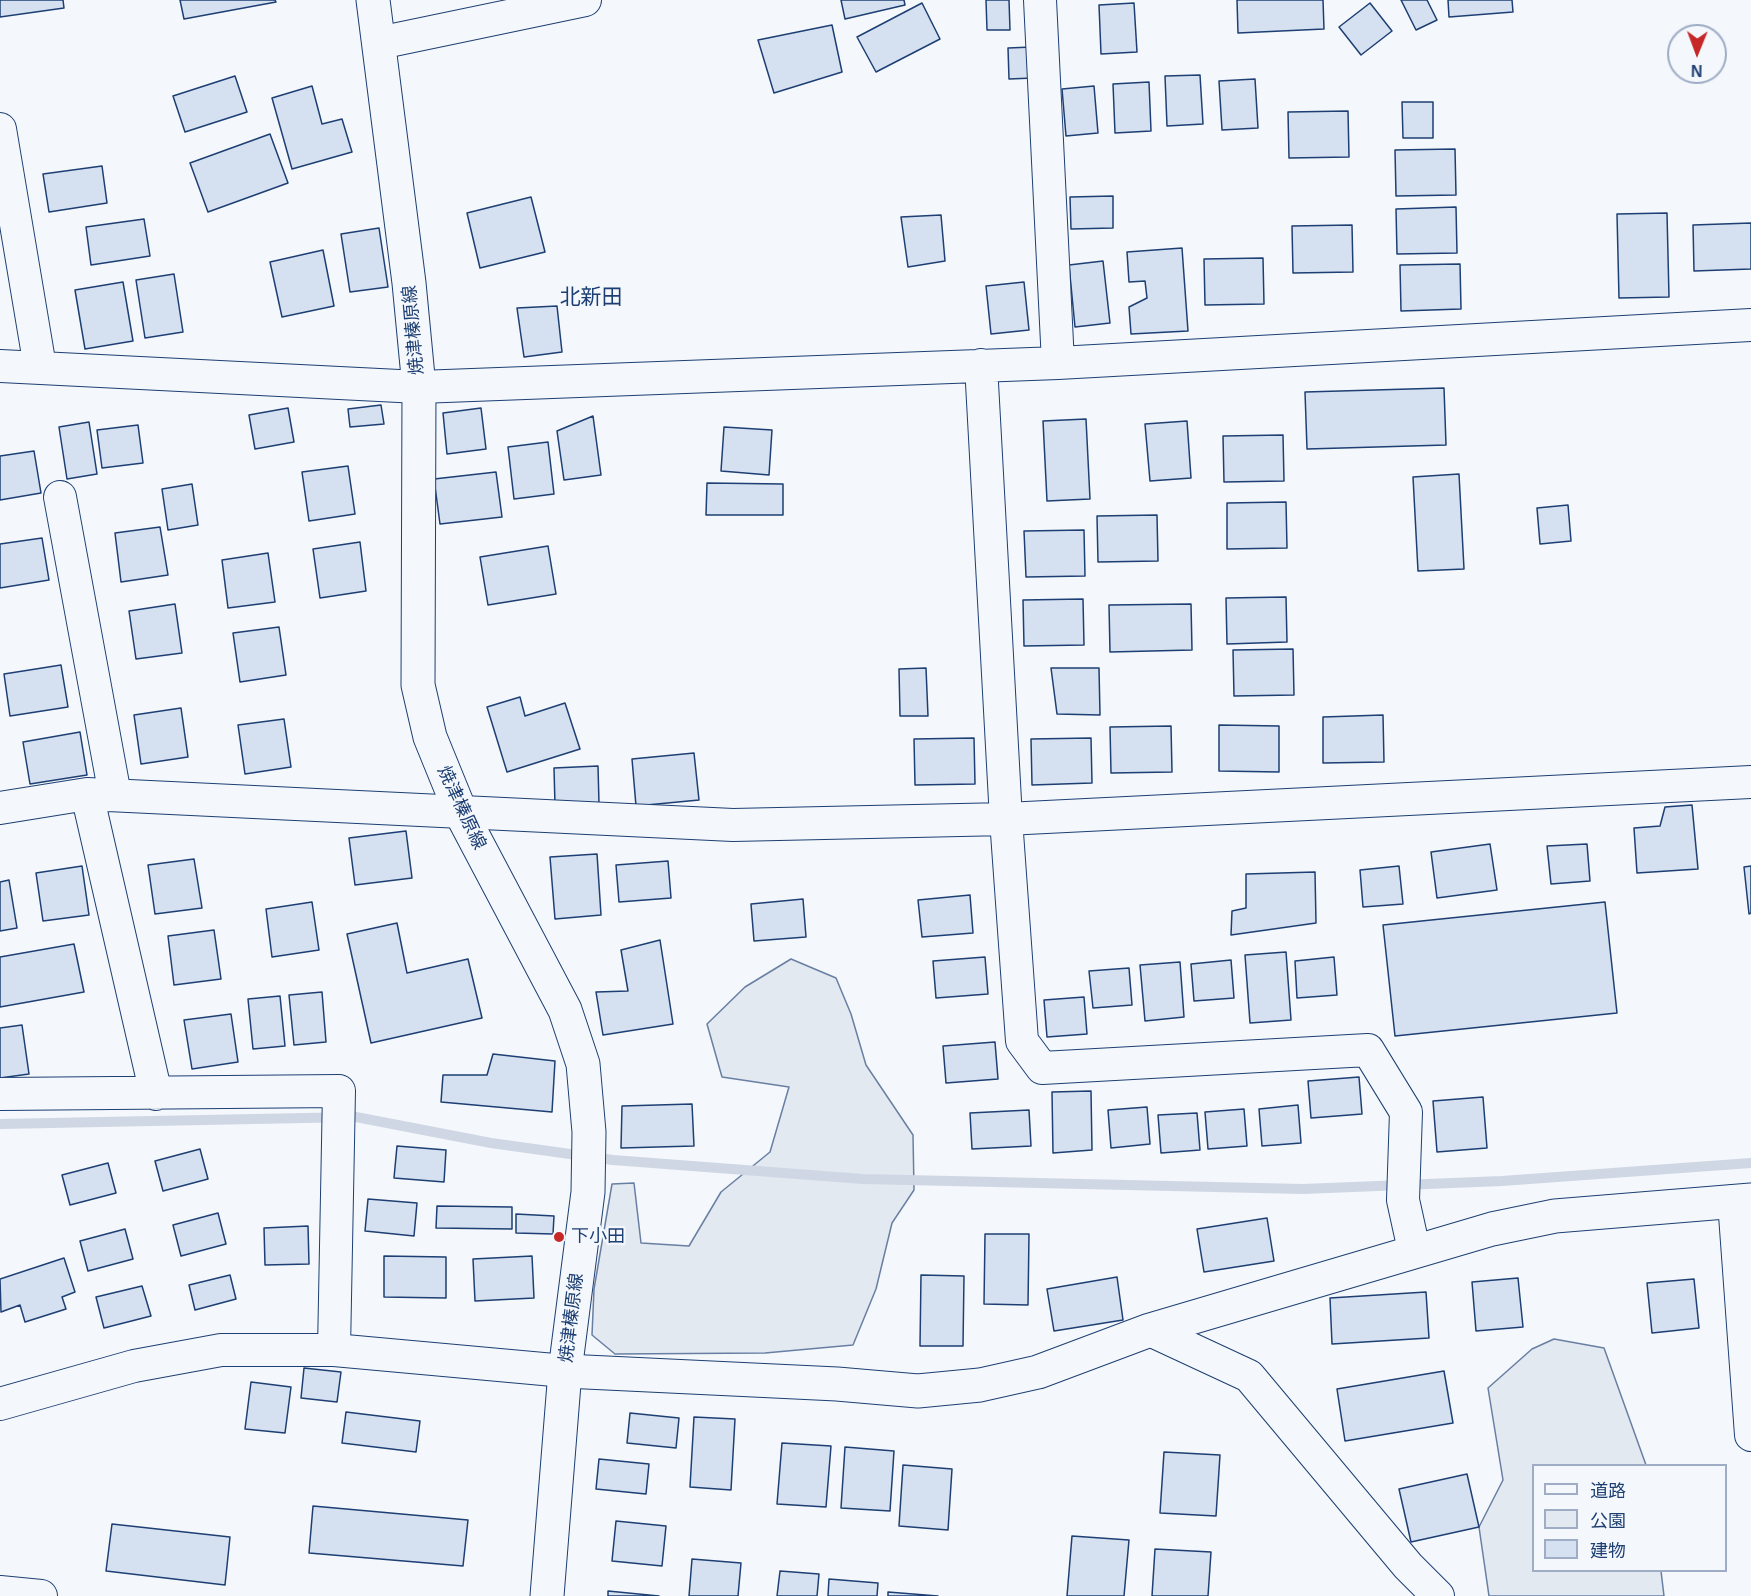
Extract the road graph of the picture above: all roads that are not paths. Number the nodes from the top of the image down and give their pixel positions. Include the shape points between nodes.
1 (373, 0) edge
2 (585, 0) edge
3 (1040, 0) edge
4 (379, 43) junction
5 (0, 129) edge
6 (1751, 325) edge
7 (1058, 363) junction
8 (981, 365) junction
9 (0, 366) edge
10 (40, 367) junction
11 (419, 387) junction
12 (60, 497) dead end
13 (1751, 782) edge
14 (101, 794) junction
15 (0, 808) edge
16 (461, 813) junction
17 (1006, 819) junction
18 (0, 1094) edge
19 (156, 1095) junction
20 (1743, 1200) edge
21 (1414, 1250) junction
22 (1150, 1330) junction
23 (334, 1350) junction
24 (565, 1371) junction
25 (0, 1404) edge
26 (1751, 1435) edge
27 (0, 1592) edge
28 (41, 1596) edge
29 (547, 1596) edge
30 (1438, 1596) edge

1 - 4 main road, 焼津榛原線
2 - 4 street
3 - 7 street
4 - 11 main road, 焼津榛原線 via 410,283
5 - 10 street
6 - 7 street
7 - 8 street
8 - 11 street
8 - 17 street
9 - 10 street
10 - 11 street
11 - 16 main road, 焼津榛原線 via 418,685 430,737
12 - 14 street
13 - 17 street
14 - 15 street
14 - 16 street
14 - 19 street
16 - 17 street via 733,825
16 - 24 main road, 焼津榛原線 via 565,1010 583,1064 589,1132 588,1192
17 - 21 street via 1022,1041 1042,1068 1368,1050 1406,1112 1403,1200
18 - 19 street
19 - 23 street via 339,1091
20 - 21 main road via 1555,1216 1492,1228
20 - 26 street
21 - 22 main road
22 - 24 main road via 1038,1372 980,1385 918,1391
22 - 30 street via 1249,1376 1408,1566
23 - 24 street
23 - 25 street via 221,1350 134,1366
24 - 29 main road, 焼津榛原線
27 - 28 street

